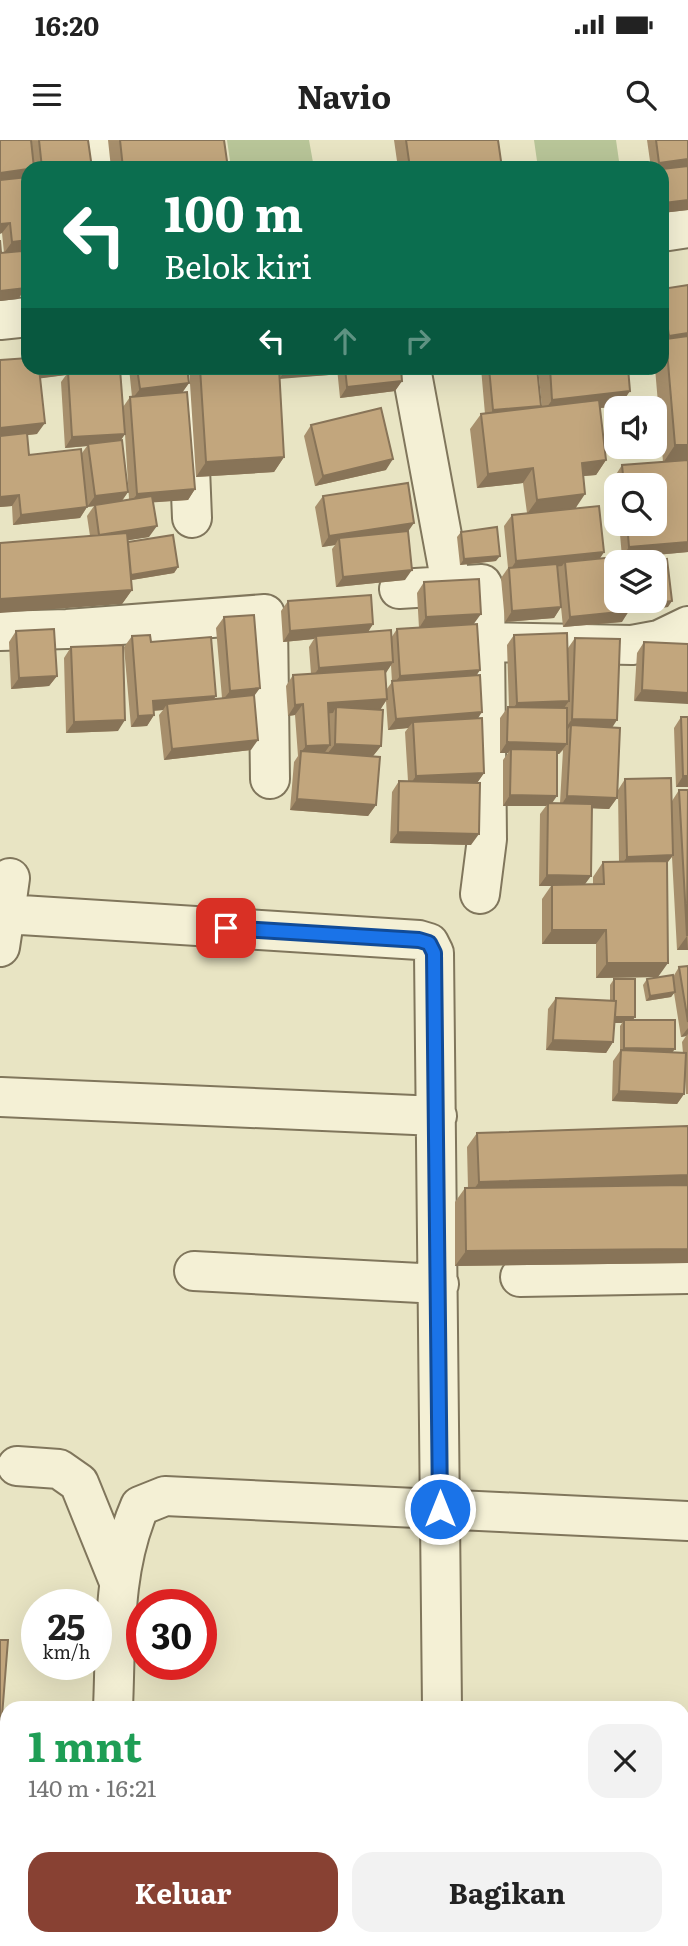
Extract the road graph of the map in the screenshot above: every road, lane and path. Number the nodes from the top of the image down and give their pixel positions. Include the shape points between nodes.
1 (99, 140) edge
2 (102, 161) edge
3 (688, 228) edge
4 (669, 231) edge
5 (21, 318) edge
6 (0, 320) edge
7 (186, 375) edge
8 (412, 375) edge
9 (433, 481) junction
10 (395, 487) edge
11 (192, 518) dead end
12 (451, 584) junction
13 (399, 589) edge
14 (688, 626) edge
15 (0, 631) edge
16 (485, 642) junction
17 (270, 779) dead end
18 (480, 894) dead end
19 (5, 913) edge
20 (1, 1097) edge
21 (437, 1116) junction
22 (194, 1271) dead end
23 (688, 1274) edge
24 (520, 1278) dead end
25 (439, 1284) junction
26 (17, 1466) dead end
27 (440, 1509) junction
28 (688, 1521) edge
29 (119, 1582) junction
30 (113, 1701) edge
31 (442, 1701) edge

1 - 2 street
3 - 4 street
5 - 6 street
7 - 11 street
8 - 9 street
9 - 10 street
9 - 12 street
12 - 13 street
12 - 16 street via 482,584 486,592
14 - 16 street via 659,640 632,645
15 - 17 street via 265,614
16 - 18 street via 487,839
19 - 21 street via 429,943 434,953
20 - 21 street
21 - 25 street
22 - 25 street
23 - 24 street
25 - 27 street
26 - 29 street via 59,1469 79,1483
27 - 28 street
27 - 29 street via 164,1496 140,1506 126,1538
27 - 31 street
29 - 30 street

